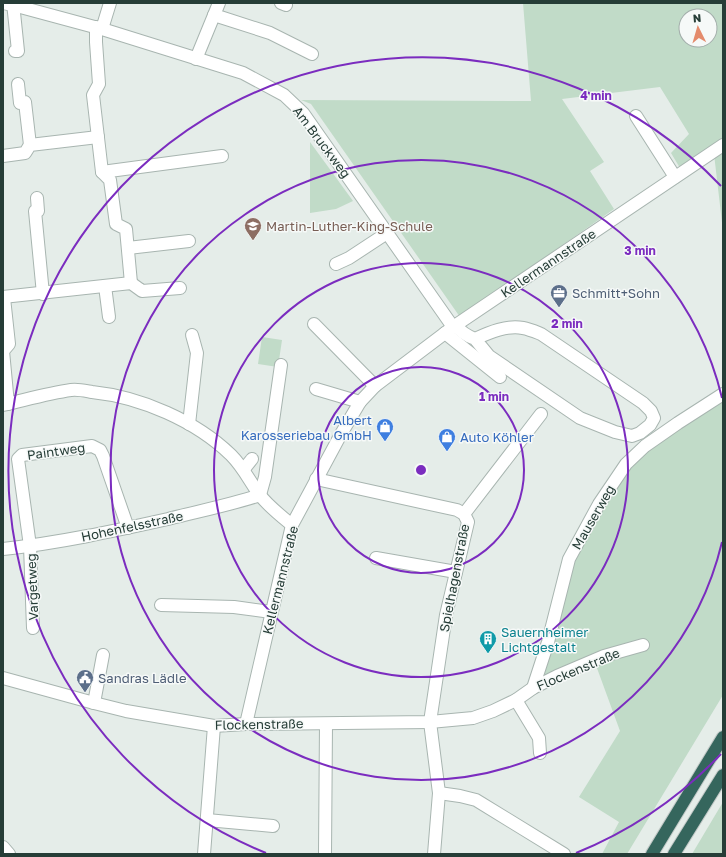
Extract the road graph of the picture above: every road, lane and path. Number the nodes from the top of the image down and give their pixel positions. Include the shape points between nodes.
1 (110, 3) edge
2 (219, 3) edge
3 (10, 4) edge
4 (214, 15) junction
5 (99, 28) junction
6 (15, 51) dead end
7 (312, 54) dead end
8 (196, 58) junction
9 (18, 84) dead end
10 (636, 116) dead end
11 (98, 137) junction
12 (30, 145) junction
13 (723, 145) edge
14 (717, 154) edge
15 (3, 156) edge
16 (222, 156) dead end
17 (102, 172) junction
18 (675, 177) junction
19 (37, 198) dead end
20 (387, 233) junction
21 (189, 241) dead end
22 (128, 248) junction
23 (336, 264) dead end
24 (131, 283) junction
25 (105, 286) junction
26 (180, 288) dead end
27 (43, 294) junction
28 (3, 298) edge
29 (108, 317) dead end
30 (314, 324) dead end
31 (451, 329) junction
32 (192, 335) dead end
33 (475, 339) junction
34 (281, 365) dead end
35 (500, 377) dead end
36 (375, 386) junction
37 (316, 389) dead end
38 (723, 394) edge
39 (360, 402) junction
40 (5, 404) edge
41 (541, 414) dead end
42 (189, 424) junction
43 (252, 459) dead end
44 (244, 469) junction
45 (316, 479) junction
46 (260, 495) junction
47 (464, 514) junction
48 (292, 525) junction
49 (128, 528) junction
50 (30, 546) junction
51 (3, 549) edge
52 (376, 558) dead end
53 (456, 572) junction
54 (161, 605) dead end
55 (271, 612) junction
56 (33, 628) dead end
57 (643, 645) dead end
58 (103, 655) dead end
59 (3, 678) edge
60 (532, 688) junction
61 (516, 700) junction
62 (94, 704) junction
63 (430, 722) junction
64 (246, 724) junction
65 (326, 724) junction
66 (214, 726) junction
67 (723, 737) edge
68 (540, 752) dead end
69 (723, 775) edge
70 (439, 793) junction
71 (207, 820) junction
72 (274, 826) dead end
73 (3, 847) edge
74 (9, 854) edge
75 (204, 854) edge
76 (325, 854) edge
77 (434, 854) edge
78 (564, 854) edge
79 (652, 854) edge
80 (674, 854) edge

1 - 5 street
2 - 4 street
3 - 5 street, Am Bruckweg
3 - 6 street, Am Bruckweg via 18,51
4 - 7 street via 270,34
4 - 8 street
5 - 8 street, Am Bruckweg
5 - 11 street via 96,42 99,84 93,94
8 - 20 street, Am Bruckweg via 243,74 284,95 303,113
9 - 12 street via 20,103 25,102
10 - 18 street
11 - 12 street
11 - 17 street
12 - 15 street via 25,153
13 - 14 street, Kellermannstraße
14 - 18 street, Kellermannstraße
16 - 17 street
17 - 22 street via 110,180 116,224 126,229
18 - 31 street, Kellermannstraße
19 - 27 street via 38,211 35,211
20 - 23 street
20 - 31 street, Am Bruckweg
21 - 22 street
22 - 24 street
24 - 25 street
24 - 26 street via 142,291
25 - 27 street
25 - 29 street
27 - 28 street
28 - 40 street via 9,344 3,350
30 - 36 street
31 - 33 street
31 - 35 street
31 - 36 street, Kellermannstraße
32 - 42 street via 197,353
33 - 33 street via 506,328 523,328 541,334 643,403 654,418 650,425 632,436 614,432 580,418 489,356
34 - 46 street via 266,477
36 - 39 street, Kellermannstraße
37 - 39 street
38 - 60 street, Mauserweg via 645,446 626,464 600,504 569,559 548,642
39 - 45 street, Kellermannstraße
40 - 42 street via 72,390 104,393 141,403
41 - 47 street
42 - 44 street via 215,440
43 - 44 street
44 - 46 street
45 - 47 street, Spielhagenstraße via 457,510
45 - 48 street, Kellermannstraße
46 - 48 street
46 - 49 street, Hohenfelsstraße via 237,503
47 - 53 street, Spielhagenstraße via 468,522
48 - 55 street, Kellermannstraße
49 - 50 street, Hohenfelsstraße
49 - 50 street, Paintweg via 100,450 92,446 22,455 18,459
50 - 51 street, Hohenfelsstraße
50 - 56 street, Vargetweg
52 - 53 street
53 - 63 street, Spielhagenstraße via 446,615
54 - 55 street via 234,607
55 - 64 street, Kellermannstraße
57 - 60 street, Flockenstraße via 604,656
58 - 62 street
59 - 62 street, Flockenstraße
60 - 61 street, Flockenstraße
61 - 63 street, Flockenstraße via 473,718
61 - 68 street via 539,738
62 - 66 street, Flockenstraße
63 - 65 street, Flockenstraße
63 - 70 street, Spielhagenstraße
64 - 65 street, Flockenstraße
64 - 66 street, Flockenstraße
65 - 76 street
66 - 71 street
67 - 79 highway
69 - 80 highway
70 - 77 street, Spielhagenstraße
70 - 78 street via 476,800
71 - 72 street
71 - 75 street
73 - 74 street

